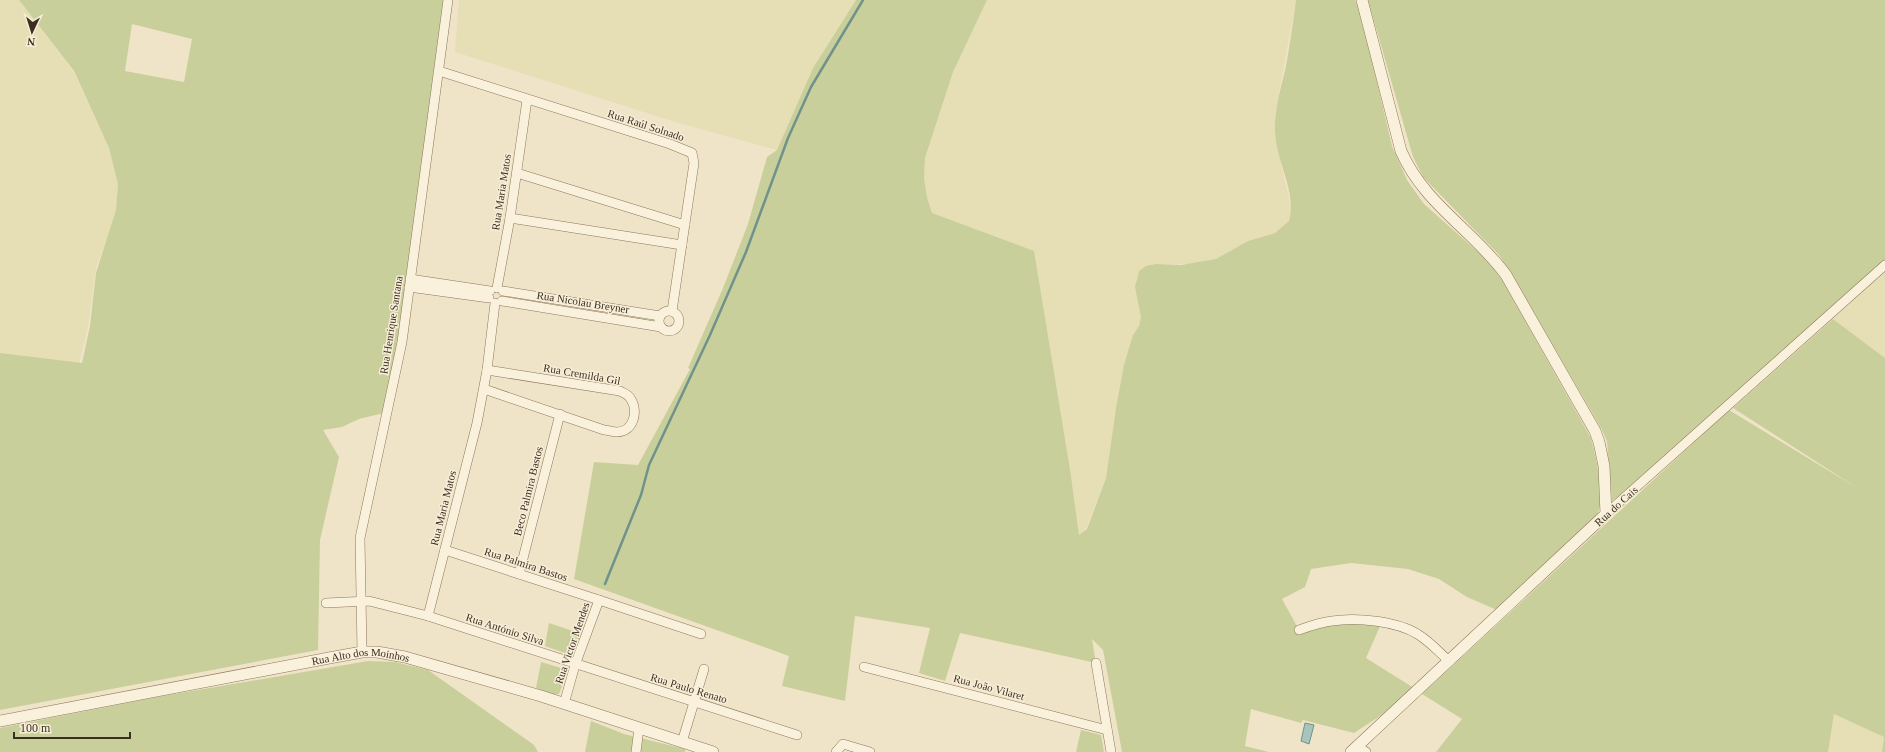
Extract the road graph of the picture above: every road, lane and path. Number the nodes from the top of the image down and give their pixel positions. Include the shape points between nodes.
1 (448, 0) edge
2 (1362, 0) edge
3 (439, 71) junction
4 (527, 100) junction
5 (517, 173) junction
6 (510, 218) junction
7 (685, 225) junction
8 (682, 245) junction
9 (1885, 266) edge
10 (410, 283) junction
11 (496, 295) junction
12 (672, 311) junction
13 (660, 316) junction
14 (660, 327) junction
15 (487, 370) junction
16 (484, 389) junction
17 (560, 414) junction
18 (1606, 514) junction
19 (445, 550) junction
20 (519, 574) junction
21 (599, 600) junction
22 (361, 601) junction
23 (326, 603) dead end
24 (428, 616) junction
25 (1299, 630) dead end
26 (701, 634) dead end
27 (362, 652) junction
28 (1449, 661) junction
29 (1096, 664) dead end
30 (575, 665) junction
31 (864, 667) dead end
32 (704, 669) dead end
33 (694, 702) junction
34 (564, 704) junction
35 (0, 722) edge
36 (639, 728) junction
37 (1107, 730) junction
38 (797, 735) dead end
39 (682, 742) junction
40 (1358, 750) edge
41 (636, 752) edge
42 (713, 752) edge
43 (836, 752) edge
44 (870, 752) edge
45 (1111, 752) edge

1 - 3 street, Rua Henrique Santana
2 - 18 street via 1401,151 1408,167 1423,189 1493,257 1585,411 1602,453
3 - 4 street, Rua Raúl Solnado
3 - 10 street, Rua Henrique Santana
4 - 5 street, Rua Maria Matos
4 - 7 street, Rua Raúl Solnado via 692,153 694,163
5 - 6 street, Rua Maria Matos
5 - 7 street
6 - 8 street
6 - 11 street, Rua Maria Matos
7 - 8 street, Rua Raúl Solnado
8 - 12 street, Rua Raúl Solnado
9 - 18 street, Rua do Cais
10 - 11 street, Rua Nicolau Breyner
10 - 22 street, Rua Henrique Santana via 396,372 360,538
11 - 13 street, Rua Nicolau Breyner
11 - 14 street, Rua Nicolau Breyner
11 - 15 street, Rua Maria Matos
12 - 13 street
12 - 14 street via 679,317 678,327 669,332
13 - 14 street
15 - 16 street, Rua Maria Matos
15 - 17 street, Rua Cremilda Gil via 620,391 630,396 635,414 633,423 618,432 604,430
16 - 17 street, Rua Cremilda Gil
16 - 19 street, Rua Maria Matos
17 - 20 street, Beco Palmira Bastos
18 - 28 street, Rua do Cais
19 - 20 street, Rua Palmira Bastos
19 - 24 street, Rua Maria Matos
20 - 21 street, Rua Palmira Bastos
21 - 26 street, Rua Victor Mendes
21 - 30 street, Rua Victor Mendes
22 - 23 street
22 - 24 street
22 - 27 street, Rua Henrique Santana
24 - 30 street, Rua António Silva
25 - 28 street via 1333,620 1382,622 1418,634
27 - 34 street, Rua Alto dos Moinhos via 405,657
27 - 35 street, Rua Alto dos Moinhos
28 - 40 street, Rua do Cais
29 - 37 street
30 - 33 street, Rua Paulo Renato
30 - 34 street, Rua Victor Mendes
31 - 37 street, Rua João Vilaret
32 - 33 street
33 - 38 street, Rua Paulo Renato
33 - 39 street
34 - 36 street, Rua Alto dos Moinhos
36 - 39 street, Rua Alto dos Moinhos
36 - 41 street
37 - 45 street
39 - 42 street, Rua Alto dos Moinhos
43 - 44 street via 844,744

